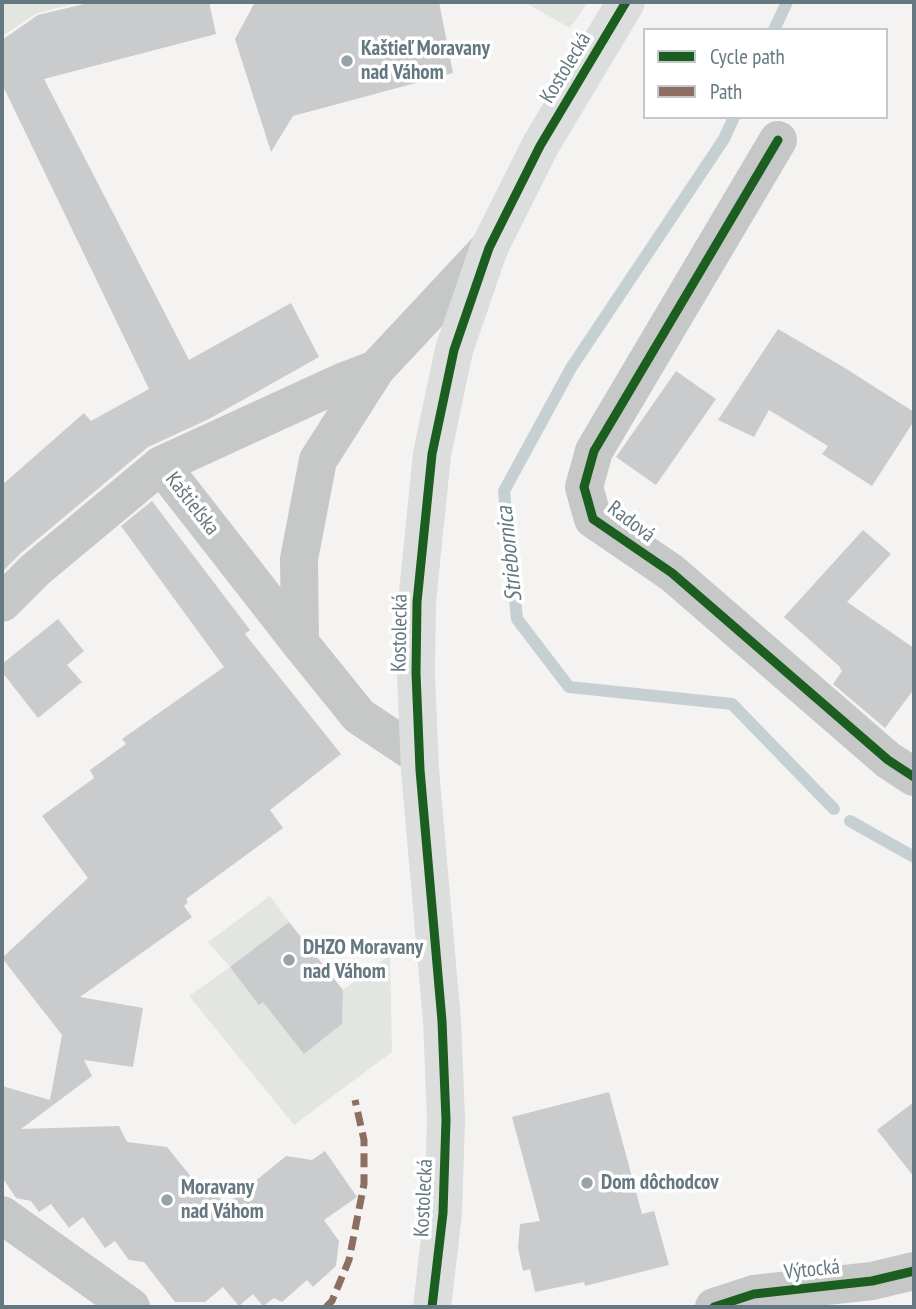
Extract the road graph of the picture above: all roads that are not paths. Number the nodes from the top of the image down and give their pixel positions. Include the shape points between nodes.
1 (626, 2) edge
2 (778, 140) dead end
3 (489, 248) junction
4 (376, 369) junction
5 (161, 465) junction
6 (2, 603) edge
7 (300, 643) junction
8 (419, 756) junction
9 (914, 777) edge
10 (2, 1215) edge
11 (914, 1271) edge
12 (816, 1298) edge
13 (131, 1307) edge
14 (432, 1307) edge
15 (714, 1307) edge

1 - 3 main road, Kostolecká via 540,146
2 - 9 street, Radová via 594,451 584,487 593,520 672,573 888,760
3 - 4 street, Kostolecká
3 - 8 main road, Kostolecká via 454,350 432,454 417,602
4 - 5 street, Kostolecká
4 - 7 street, Kostolecká via 318,460 299,559
5 - 6 street, Kaštieľska
5 - 7 street, Kaštieľska
7 - 8 street via 359,716
8 - 14 main road, Kostolecká via 446,1120 443,1213
10 - 13 street
11 - 12 street, Výtocká
12 - 15 street, Výtocká via 754,1294

